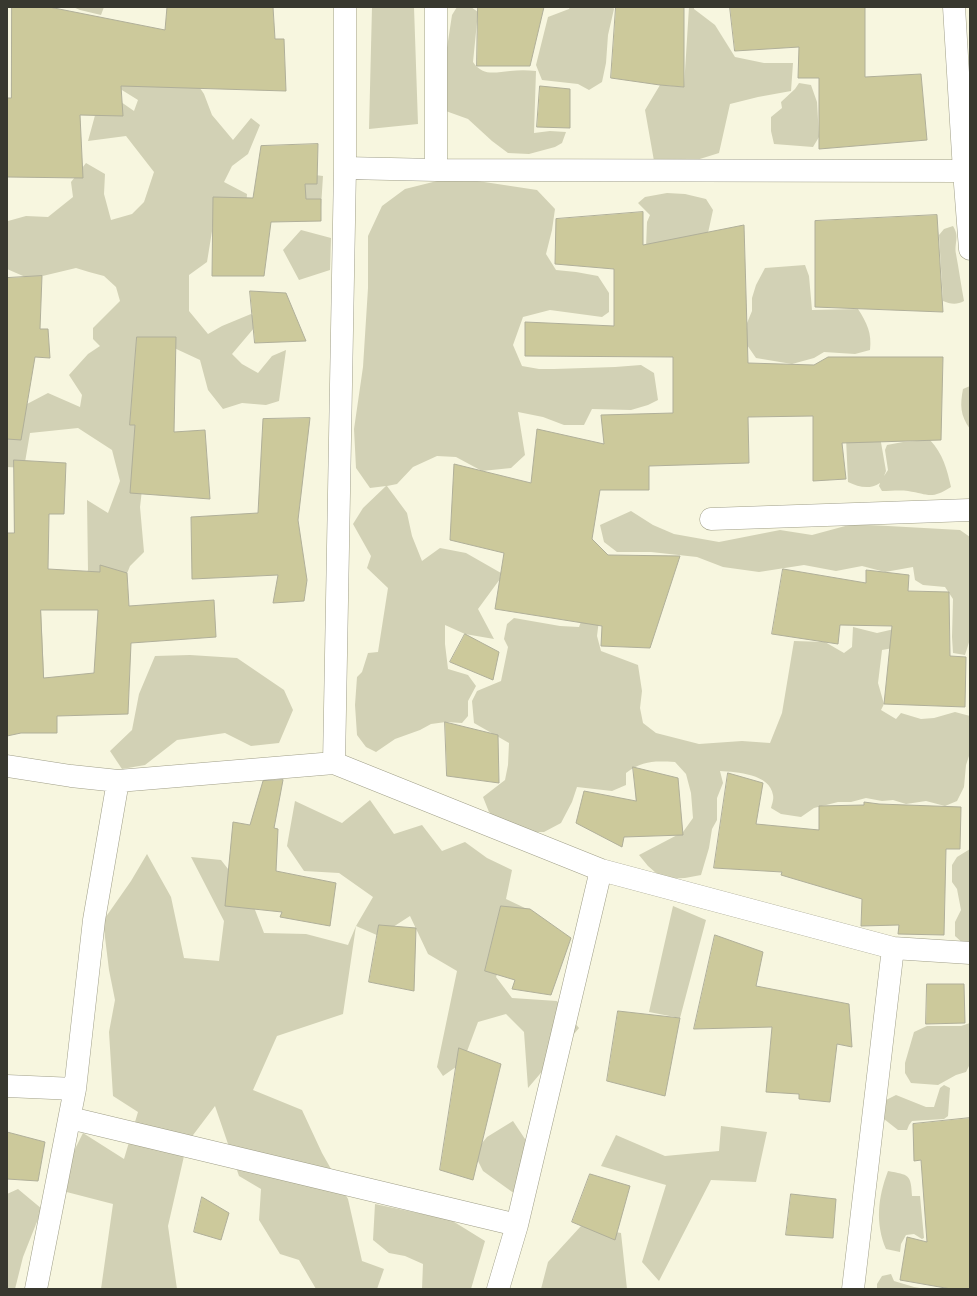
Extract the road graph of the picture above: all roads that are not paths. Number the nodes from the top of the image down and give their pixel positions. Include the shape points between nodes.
1 (345, 7) edge
2 (436, 7) edge
3 (954, 7) edge
4 (345, 168) junction
5 (436, 170) junction
6 (964, 171) junction
7 (970, 249) edge
8 (970, 510) edge
9 (711, 519) dead end
10 (334, 763) junction
11 (7, 766) edge
12 (118, 781) junction
13 (601, 870) junction
14 (893, 948) junction
15 (970, 952) edge
16 (7, 1086) edge
17 (75, 1090) junction
18 (70, 1118) junction
19 (517, 1224) junction
20 (36, 1289) edge
21 (498, 1289) edge
22 (853, 1289) edge

1 - 4 street
2 - 5 street
3 - 6 street
4 - 5 street
4 - 10 street
5 - 6 street
6 - 7 street
8 - 9 street
10 - 12 street
10 - 13 street
11 - 12 street
12 - 17 street via 94,920
13 - 14 street
13 - 19 street
14 - 15 street
14 - 22 street
16 - 17 street
17 - 18 street
18 - 19 street
18 - 20 street
19 - 21 street

